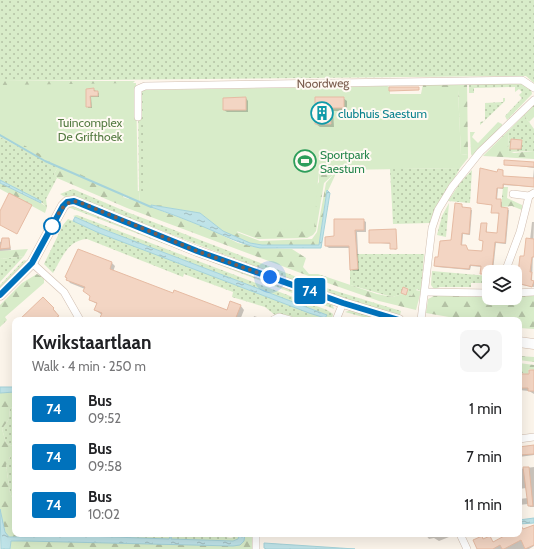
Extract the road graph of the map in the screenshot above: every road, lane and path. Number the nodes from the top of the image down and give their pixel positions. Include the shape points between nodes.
1 (534, 88) edge
2 (534, 100) edge
3 (138, 117) dead end
4 (512, 194) dead end
5 (531, 195) edge
6 (32, 263) junction
7 (508, 265) edge
8 (425, 292) junction
9 (534, 292) edge
10 (482, 293) edge
11 (522, 293) edge
12 (0, 295) edge
13 (343, 303) junction
14 (78, 317) edge
15 (337, 317) edge
16 (389, 317) edge
17 (421, 317) edge
18 (522, 342) edge
19 (534, 344) edge
20 (534, 437) edge
21 (522, 439) edge
22 (256, 537) edge
23 (461, 537) edge
24 (256, 549) edge
25 (467, 549) edge

1 - 3 street, Noordweg via 522,80 145,86 138,89
2 - 8 street via 480,152 442,202 432,228
4 - 5 street
5 - 7 street
6 - 12 street
6 - 13 street via 61,209 67,202 79,202 197,251
6 - 14 street via 64,292
8 - 10 street
8 - 17 street
9 - 11 street
13 - 15 street
13 - 16 street
18 - 19 street
20 - 21 street
22 - 24 street
23 - 25 street

